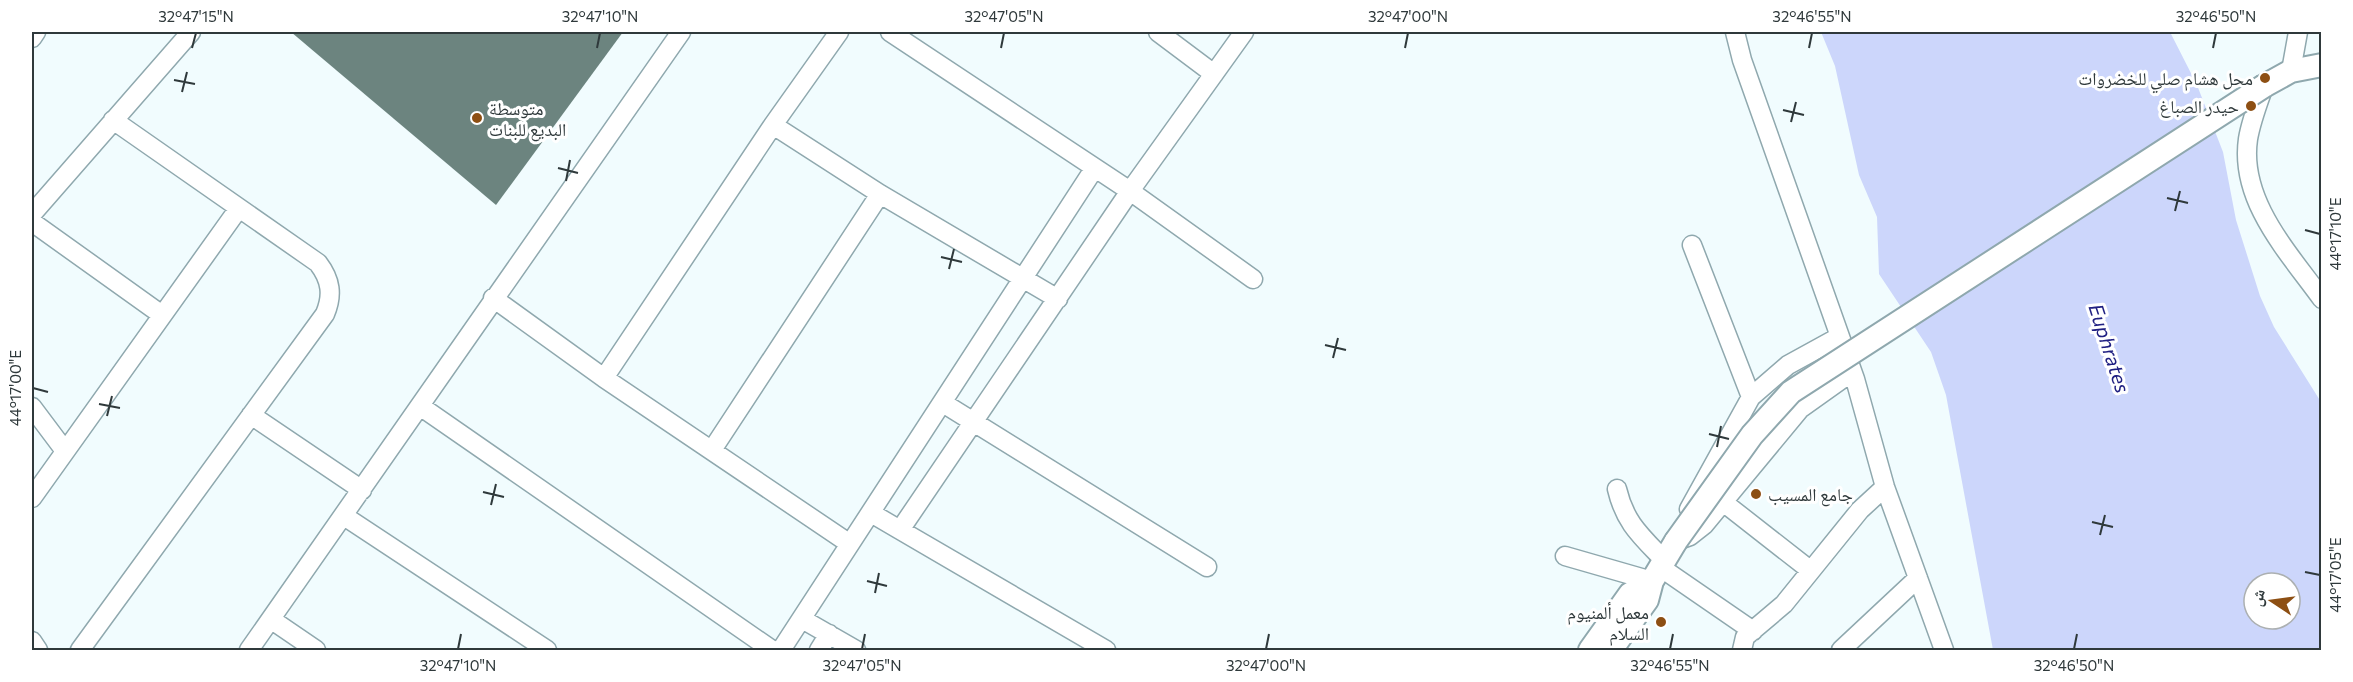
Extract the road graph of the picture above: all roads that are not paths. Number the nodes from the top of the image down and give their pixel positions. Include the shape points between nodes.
1 (36, 32) edge
2 (191, 32) edge
3 (681, 32) edge
4 (839, 32) edge
5 (890, 32) edge
6 (1158, 32) edge
7 (1244, 32) edge
8 (1735, 32) edge
9 (2298, 32) edge
10 (32, 38) edge
11 (2322, 65) edge
12 (2291, 71) junction
13 (1214, 74) junction
14 (2264, 86) junction
15 (114, 120) junction
16 (773, 125) junction
17 (1094, 169) junction
18 (1130, 191) junction
19 (880, 194) junction
20 (239, 208) junction
21 (32, 214) edge
22 (32, 222) edge
23 (1692, 245) dead end
24 (1253, 279) dead end
25 (1023, 280) junction
26 (493, 298) junction
27 (2322, 298) edge
28 (1058, 299) junction
29 (162, 315) junction
30 (1839, 337) junction
31 (1852, 372) junction
32 (604, 378) junction
33 (1751, 397) junction
34 (943, 403) junction
35 (420, 406) junction
36 (32, 407) edge
37 (251, 415) junction
38 (974, 421) junction
39 (712, 450) junction
40 (65, 451) junction
41 (1885, 487) junction
42 (1617, 489) dead end
43 (362, 490) junction
44 (32, 498) edge
45 (1723, 502) junction
46 (871, 513) junction
47 (344, 516) junction
48 (900, 530) junction
49 (850, 544) junction
50 (1565, 556) dead end
51 (1663, 562) junction
52 (1207, 567) dead end
53 (1810, 570) junction
54 (1918, 578) junction
55 (802, 619) junction
56 (272, 620) junction
57 (1753, 631) junction
58 (828, 634) junction
59 (32, 641) edge
60 (38, 651) edge
61 (80, 651) edge
62 (249, 651) edge
63 (316, 651) edge
64 (547, 651) edge
65 (772, 651) edge
66 (781, 651) edge
67 (819, 651) edge
68 (856, 651) edge
69 (1106, 651) edge
70 (1590, 651) edge
71 (1611, 651) edge
72 (1742, 651) edge
73 (1841, 651) edge
74 (1944, 651) edge

1 - 10 street
2 - 15 street
3 - 26 street
4 - 16 street
5 - 17 street
6 - 13 street
7 - 13 street
8 - 30 street
9 - 12 street
11 - 12 main road
12 - 14 main road
13 - 18 street
14 - 27 street via 2248,141 2250,179 2271,231
14 - 51 main road, bridge via 1791,392 1752,435
15 - 20 street
15 - 21 street
16 - 19 street
16 - 32 street
17 - 18 street
17 - 25 street
18 - 24 street
18 - 28 street
19 - 25 street
19 - 39 street
20 - 29 street
20 - 37 street via 318,263 329,282 330,293 325,314
22 - 29 street
23 - 33 street
25 - 28 street
25 - 34 street
26 - 32 street
26 - 35 street
28 - 38 street
29 - 40 street
30 - 31 street
30 - 33 street via 1773,375
31 - 41 street
31 - 45 street via 1800,409
32 - 39 street
33 - 51 street
34 - 38 street
34 - 46 street
35 - 43 street
35 - 65 street
36 - 40 street
37 - 43 street
37 - 61 street
38 - 48 street
38 - 52 street
39 - 49 street
40 - 44 street
41 - 53 street via 1860,510
41 - 54 street
42 - 51 street via 1629,524
43 - 47 street
45 - 51 street
45 - 53 street
46 - 48 street
46 - 49 street
47 - 56 street
47 - 64 street
48 - 69 street
49 - 55 street
50 - 51 street
51 - 57 street
51 - 70 main road via 1630,594
51 - 71 main road via 1647,600
53 - 57 street via 1784,604
54 - 73 street
54 - 74 street
55 - 58 street
55 - 66 street
56 - 62 street
56 - 63 street
57 - 72 street via 1745,637
58 - 67 street
58 - 68 street
59 - 60 street

